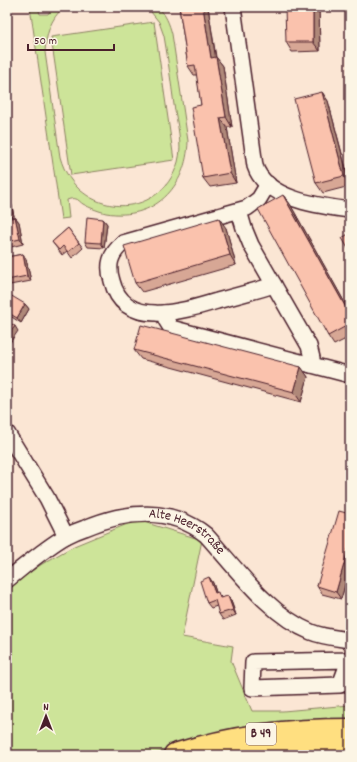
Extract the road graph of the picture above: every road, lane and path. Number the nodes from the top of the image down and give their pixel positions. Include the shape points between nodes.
1 (232, 7) edge
2 (268, 184) junction
3 (350, 210) edge
4 (239, 211) junction
5 (274, 286) junction
6 (164, 313) junction
7 (311, 365) junction
8 (350, 375) edge
9 (7, 433) edge
10 (66, 536) junction
11 (7, 580) edge
12 (350, 640) edge
13 (349, 659) edge
14 (350, 730) edge
15 (350, 747) edge
16 (175, 755) edge
17 (242, 755) edge

1 - 2 street via 256,166 258,173
2 - 3 street via 300,201
2 - 4 street via 253,204
4 - 5 street via 251,245
4 - 6 street via 123,243 116,248 111,256 109,271 117,295 130,307
5 - 6 street
5 - 7 street via 309,346
6 - 7 street via 171,328
7 - 8 street
9 - 10 street via 47,498
10 - 11 street, Alte Heerstraße
10 - 12 street, Alte Heerstraße via 109,519 133,514 155,514 186,523 206,535 254,589 290,620 312,633
13 - 13 street via 253,662 252,688 340,685
14 - 16 highway, B 49 via 255,735 218,742
15 - 17 highway, B 49 via 298,748

